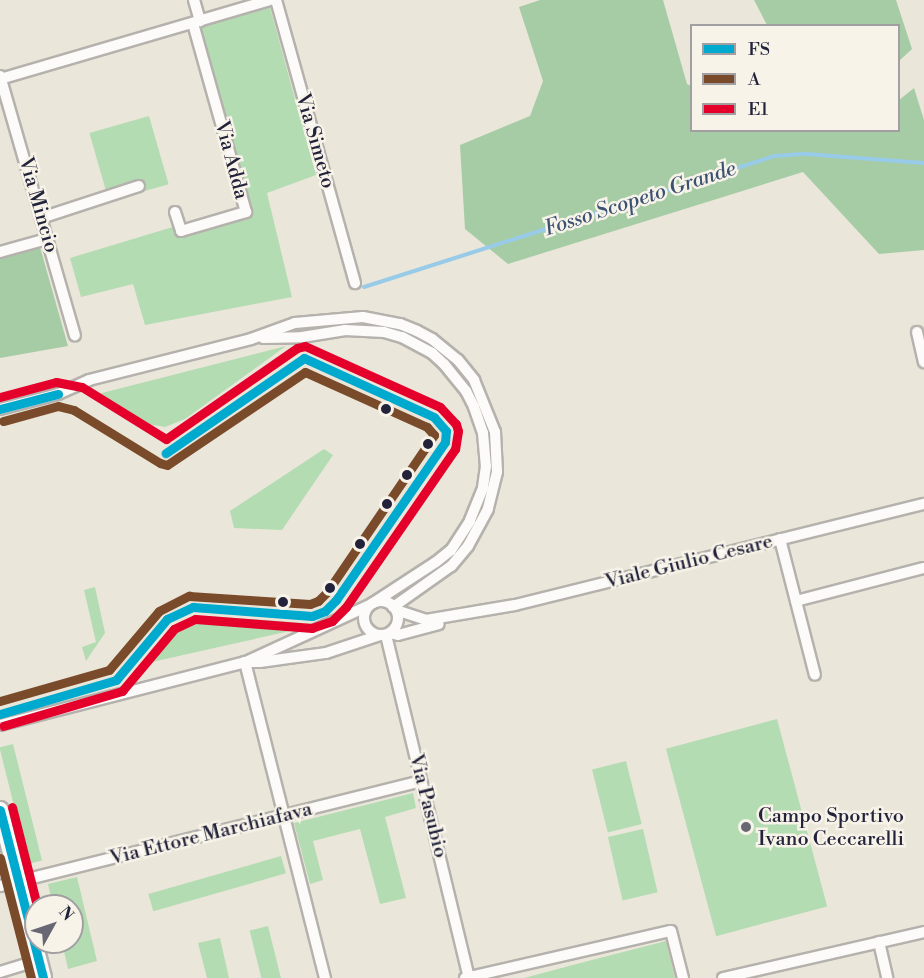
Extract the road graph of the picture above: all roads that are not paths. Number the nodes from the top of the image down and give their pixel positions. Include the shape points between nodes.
1 (194, 0) edge
2 (270, 0) edge
3 (276, 0) edge
4 (197, 22) junction
5 (0, 78) edge
6 (139, 186) dead end
7 (174, 212) dead end
8 (41, 218) junction
9 (47, 239) junction
10 (0, 252) edge
11 (355, 283) dead end
12 (917, 332) dead end
13 (75, 334) dead end
14 (250, 339) junction
15 (924, 362) edge
16 (0, 409) edge
17 (924, 504) edge
18 (780, 539) junction
19 (924, 568) edge
20 (796, 601) junction
21 (371, 604) junction
22 (395, 608) junction
23 (452, 616) junction
24 (385, 634) junction
25 (245, 662) junction
26 (815, 675) dead end
27 (0, 724) edge
28 (422, 781) junction
29 (0, 810) edge
30 (285, 816) junction
31 (18, 881) junction
32 (0, 886) edge
33 (924, 932) edge
34 (879, 942) junction
35 (39, 960) junction
36 (0, 972) edge
37 (43, 978) edge
38 (325, 978) edge
39 (467, 978) edge
40 (683, 978) edge
41 (723, 978) edge
42 (887, 978) edge

1 - 4 street
2 - 4 street
3 - 11 street, Via Simeto
4 - 5 street
4 - 7 street, Via Adda via 246,212 181,231
5 - 8 street, Via Mincio
6 - 8 street
8 - 9 street, Via Mincio
9 - 10 street
9 - 13 street, Via Mincio
12 - 15 street
14 - 16 street via 89,380 58,394
14 - 21 street, Viale Giulio Cesare via 345,330 402,337 444,364 474,407 483,433 486,466 470,521 451,550
14 - 22 street via 316,319 384,320 432,339 458,360 479,390 497,444 497,472 488,509 476,536 451,566
17 - 18 street, Viale Giulio Cesare
18 - 20 street
18 - 23 street, Viale Giulio Cesare via 515,605
19 - 20 street
20 - 26 street
21 - 22 street via 384,601
21 - 24 street via 364,616 366,627
21 - 25 street, Viale Giulio Cesare
22 - 23 street, Viale Giulio Cesare via 426,620
22 - 24 street via 397,624
23 - 24 street, Viale Giulio Cesare via 440,624
24 - 25 street, Viale Giulio Cesare via 326,653
24 - 28 street, Via Pasubio
25 - 27 street, Viale Giulio Cesare
25 - 30 street
28 - 30 street, Via Ettore Marchiafava
28 - 39 street, Via Pasubio
29 - 31 main road
30 - 31 street, Via Ettore Marchiafava
30 - 38 street
31 - 32 street, Via Ettore Marchiafava
31 - 35 main road
33 - 34 street
34 - 41 street
34 - 42 street
35 - 36 street
35 - 37 main road
39 - 40 street via 671,931

